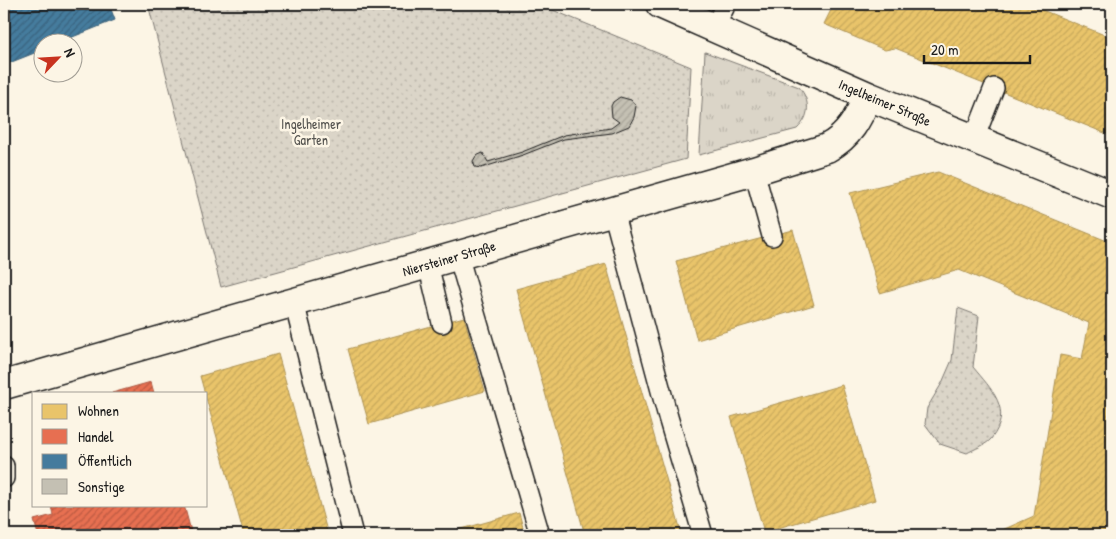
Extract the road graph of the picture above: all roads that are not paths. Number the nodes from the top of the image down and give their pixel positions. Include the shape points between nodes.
1 (660, 4) edge
2 (720, 15) edge
3 (994, 88) dead end
4 (868, 96) junction
5 (974, 139) junction
6 (754, 171) junction
7 (1112, 196) edge
8 (613, 211) junction
9 (772, 236) dead end
10 (458, 255) junction
11 (428, 264) junction
12 (294, 302) junction
13 (442, 323) dead end
14 (4, 385) edge
15 (4, 466) edge
16 (4, 478) edge
17 (353, 535) edge
18 (540, 535) edge
19 (703, 535) edge

1 - 2 street, Ingelheimer Straße
2 - 4 street, Ingelheimer Straße
3 - 5 lane
4 - 5 street, Ingelheimer Straße
4 - 6 street, Niersteiner Straße via 854,125 838,143
5 - 7 street, Ingelheimer Straße
6 - 8 street, Niersteiner Straße
6 - 9 lane
8 - 10 street, Niersteiner Straße
8 - 19 lane
10 - 11 street, Niersteiner Straße
10 - 18 lane
11 - 12 street, Niersteiner Straße
11 - 13 lane
12 - 14 street, Niersteiner Straße
12 - 17 lane
15 - 16 lane

